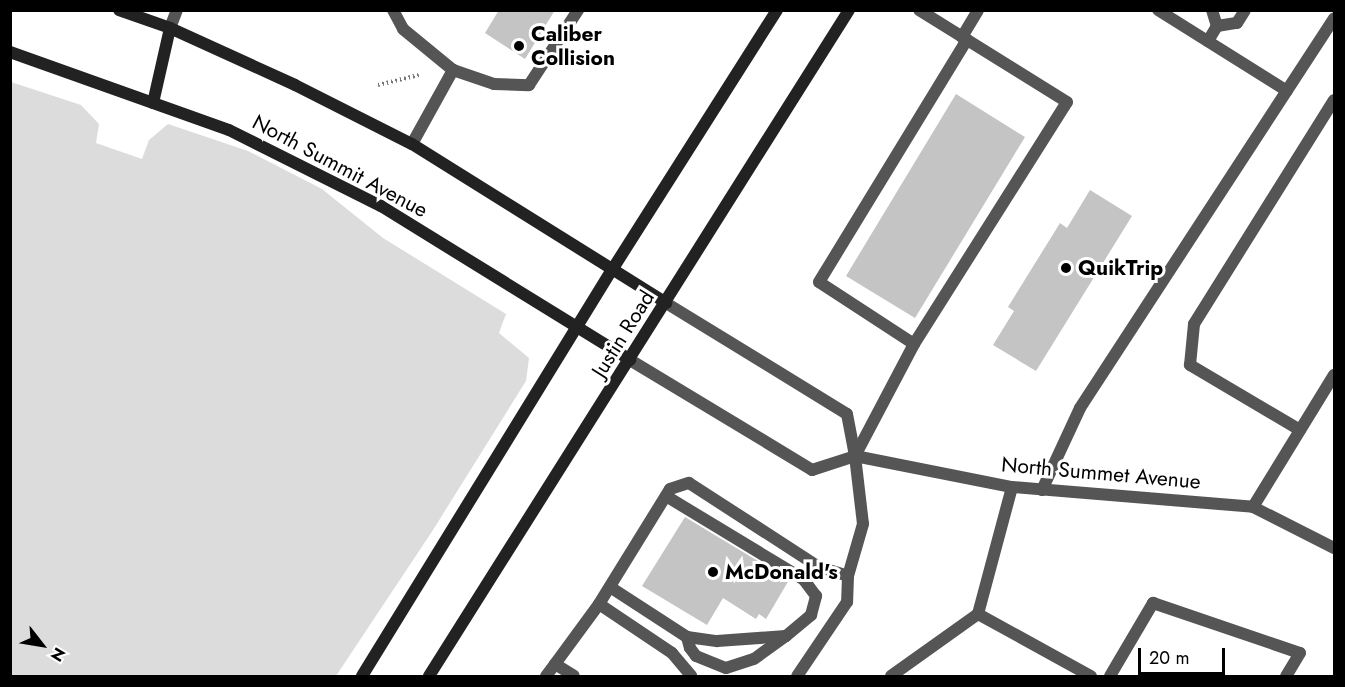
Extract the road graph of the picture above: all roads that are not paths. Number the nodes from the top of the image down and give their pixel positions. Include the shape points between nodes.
1 (119, 10) edge
2 (177, 10) edge
3 (393, 10) edge
4 (578, 10) edge
5 (777, 10) edge
6 (849, 10) edge
7 (919, 10) edge
8 (978, 10) edge
9 (1158, 10) edge
10 (1212, 10) edge
11 (1245, 10) edge
12 (1335, 19) edge
13 (1217, 26) junction
14 (170, 28) junction
15 (964, 39) junction
16 (1208, 41) junction
17 (10, 52) edge
18 (453, 70) junction
19 (1287, 91) junction
20 (1335, 100) edge
21 (153, 103) junction
22 (412, 144) junction
23 (612, 270) junction
24 (666, 303) junction
25 (577, 329) junction
26 (914, 344) junction
27 (630, 360) junction
28 (1335, 375) edge
29 (1300, 430) junction
30 (855, 456) junction
31 (1011, 487) junction
32 (1042, 490) junction
33 (666, 496) junction
34 (1253, 507) junction
35 (1335, 548) edge
36 (848, 576) junction
37 (610, 587) junction
38 (599, 604) junction
39 (978, 614) junction
40 (687, 636) junction
41 (786, 636) junction
42 (555, 664) junction
43 (433, 675) edge
44 (362, 676) edge
45 (546, 676) edge
46 (574, 676) edge
47 (691, 676) edge
48 (797, 676) edge
49 (891, 676) edge
50 (1091, 676) edge
51 (1110, 676) edge
52 (1286, 676) edge

1 - 14 main road
2 - 14 street
3 - 18 street via 403,29
4 - 18 street via 529,85 494,84
5 - 23 main road, Justin Road
6 - 24 main road, Justin Road
7 - 15 street
8 - 15 street
9 - 16 street
10 - 13 street
11 - 13 street via 1237,23
12 - 19 street
13 - 16 street
14 - 21 main road
14 - 22 main road
15 - 26 street via 819,282
15 - 26 street via 1067,102
16 - 19 street
17 - 21 main road, North Summit Avenue
18 - 22 street
19 - 32 street via 1080,408
20 - 29 street via 1194,324 1190,365
21 - 25 main road, North Summit Avenue via 229,130 381,206
22 - 23 main road
23 - 24 main road
23 - 25 main road, Justin Road
24 - 27 main road, Justin Road
24 - 30 street via 847,414
25 - 27 main road, North Summit Avenue
25 - 44 main road, Justin Road
26 - 30 street
27 - 30 street via 812,470
27 - 43 main road, Justin Road
28 - 29 street
29 - 34 street
30 - 31 street, North Summet Avenue
30 - 36 street via 863,524
31 - 32 street, North Summet Avenue
31 - 39 street
32 - 34 street, North Summet Avenue
33 - 36 street via 670,489 689,483 819,567
33 - 37 street
33 - 41 street via 810,585 816,596 811,615
34 - 35 street, North Summet Avenue
36 - 48 street via 847,602
37 - 38 street
37 - 40 street
38 - 42 street
38 - 47 street via 672,653
39 - 49 street
39 - 50 street
40 - 41 street via 717,641
40 - 41 street via 696,656 726,668 754,659
42 - 45 street
42 - 46 street
51 - 52 street via 1153,603 1300,653

